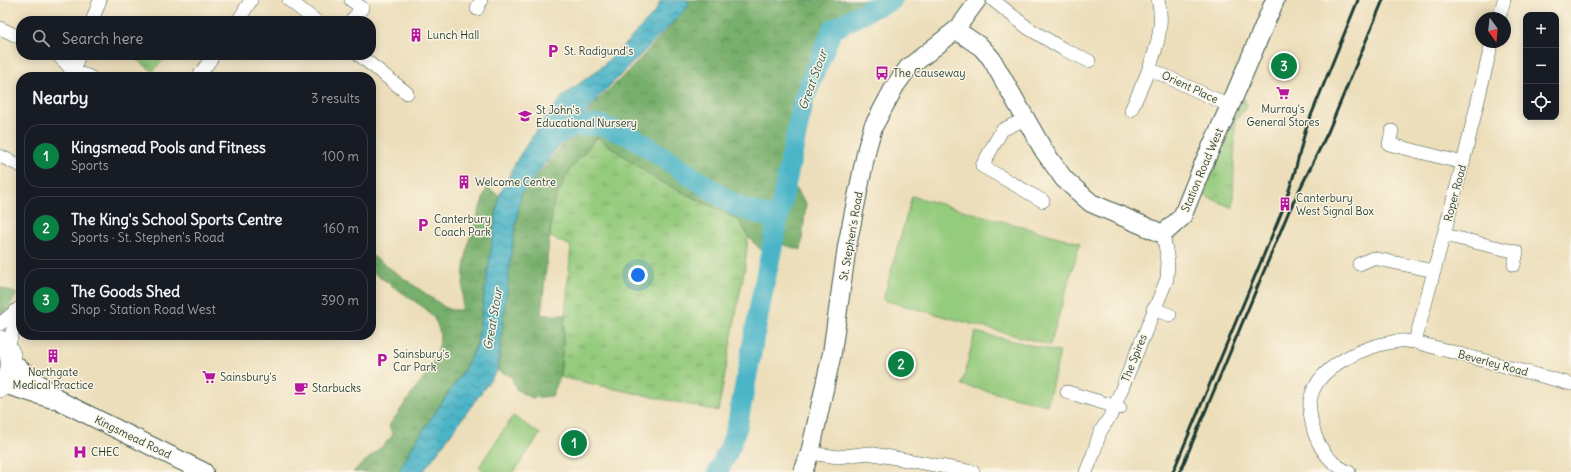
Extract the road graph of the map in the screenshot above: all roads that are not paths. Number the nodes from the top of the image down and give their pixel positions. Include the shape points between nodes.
1 (100, 0) edge
2 (251, 0) edge
3 (289, 0) edge
4 (351, 0) edge
5 (978, 0) edge
6 (993, 0) edge
7 (1158, 0) edge
8 (1275, 0) edge
9 (1504, 0) edge
10 (1501, 12) edge
11 (94, 16) edge
12 (241, 16) edge
13 (310, 16) edge
14 (355, 16) edge
15 (0, 28) edge
16 (956, 30) junction
17 (16, 36) edge
18 (1491, 48) edge
19 (63, 60) edge
20 (77, 60) edge
21 (210, 60) edge
22 (365, 60) edge
23 (1089, 61) dead end
24 (1150, 69) junction
25 (71, 72) edge
26 (75, 72) edge
27 (202, 72) edge
28 (407, 93) dead end
29 (1230, 106) junction
30 (1131, 110) dead end
31 (1025, 119) junction
32 (1392, 131) dead end
33 (0, 156) edge
34 (16, 162) edge
35 (1463, 163) junction
36 (1043, 201) dead end
37 (1163, 234) junction
38 (1444, 235) junction
39 (1359, 264) dead end
40 (1514, 265) dead end
41 (1434, 271) junction
42 (1153, 309) junction
43 (16, 310) edge
44 (1170, 315) dead end
45 (16, 318) edge
46 (0, 324) edge
47 (1415, 342) junction
48 (7, 351) edge
49 (1571, 384) edge
50 (2, 385) edge
51 (1067, 392) dead end
52 (62, 402) junction
53 (1115, 410) junction
54 (810, 453) junction
55 (204, 472) edge
56 (803, 472) edge
57 (973, 472) edge
58 (1086, 472) edge
59 (1349, 472) edge

1 - 11 street
2 - 12 street
3 - 13 street
4 - 14 street via 362,8
5 - 16 street
6 - 23 street via 1028,28
7 - 24 street, Orient Place via 1161,10 1160,28
8 - 29 main road, Station Road West
9 - 10 street
15 - 17 street
16 - 31 main road via 981,47 991,58
16 - 54 main road, St. Stephen's Road via 908,68 895,86 873,128 847,246 832,353
18 - 35 street, Roper Road
19 - 25 street
20 - 26 street
21 - 27 street
22 - 28 street
24 - 29 street, Orient Place
24 - 30 street, Orient Place
29 - 37 main road, Station Road West via 1182,217
31 - 36 street via 1002,130 982,166
31 - 37 main road via 1044,152 1064,179 1091,203
32 - 35 street via 1389,144
33 - 34 street
35 - 38 street, Roper Road
37 - 42 street, The Spires via 1168,261 1167,279
38 - 40 street via 1516,252
38 - 41 street, Roper Road
39 - 41 street via 1373,258
41 - 47 street, Roper Road
42 - 44 street
42 - 53 street, The Spires
43 - 46 street
45 - 48 street
47 - 49 street, Beverley Road
47 - 59 street, Beverley Road via 1401,340 1355,353 1327,372 1313,391 1310,415 1319,444 1330,461
48 - 50 highway via 11,371
48 - 52 main road, Kingsmead Road
50 - 52 main road, Kingsmead Road
51 - 53 street
52 - 55 main road, Kingsmead Road
53 - 58 street, The Spires via 1100,432
54 - 56 main road, St. Stephen's Road
54 - 57 street via 838,457 868,453

